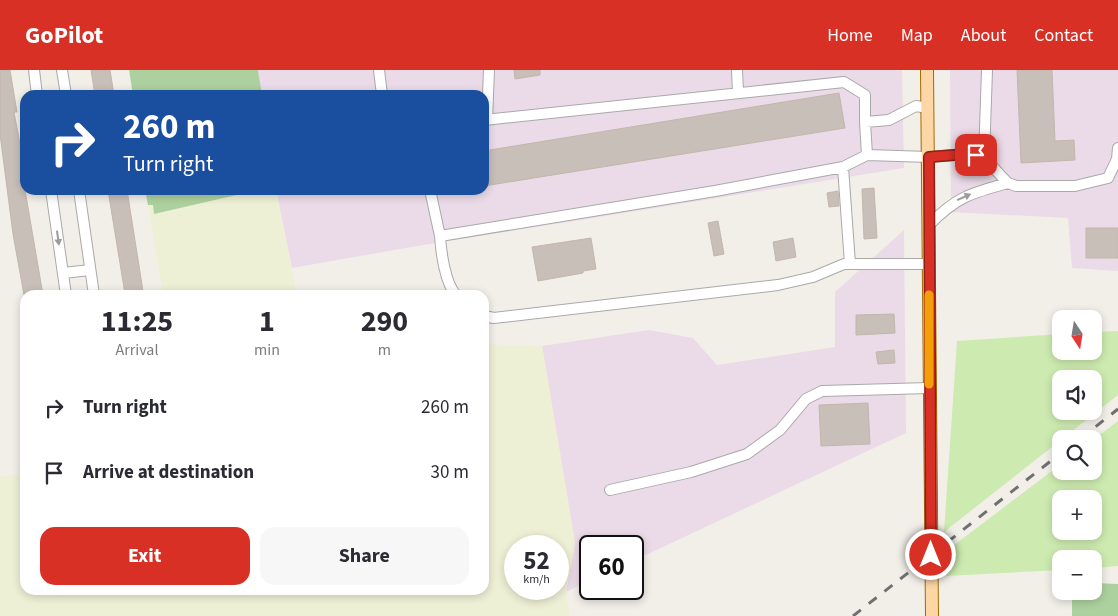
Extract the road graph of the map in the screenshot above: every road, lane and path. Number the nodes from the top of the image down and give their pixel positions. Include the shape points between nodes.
1 (34, 70) edge
2 (62, 70) edge
3 (378, 70) edge
4 (489, 70) edge
5 (737, 70) edge
6 (927, 70) edge
7 (987, 70) edge
8 (36, 90) edge
9 (65, 90) edge
10 (381, 90) edge
11 (488, 90) edge
12 (738, 93) junction
13 (928, 108) junction
14 (489, 120) edge
15 (865, 122) junction
16 (1118, 148) edge
17 (867, 155) junction
18 (929, 157) junction
19 (984, 158) junction
20 (844, 167) junction
21 (1113, 178) edge
22 (1008, 183) junction
23 (52, 195) edge
24 (80, 195) edge
25 (431, 195) edge
26 (929, 226) junction
27 (440, 236) junction
28 (850, 264) junction
29 (928, 264) junction
30 (90, 270) junction
31 (63, 273) junction
32 (65, 290) edge
33 (93, 290) edge
34 (452, 290) edge
35 (489, 317) edge
36 (930, 388) junction
37 (610, 490) dead end
38 (932, 616) edge

1 - 8 lane
2 - 9 lane
3 - 10 lane
4 - 11 lane
5 - 12 lane
6 - 13 main road
7 - 19 lane
12 - 14 lane
12 - 15 lane via 844,82 866,95
13 - 15 lane via 916,106 889,120
13 - 18 main road
15 - 17 lane
16 - 21 lane
17 - 18 lane
17 - 20 lane
18 - 19 lane via 967,154
18 - 26 main road
19 - 22 lane
20 - 27 lane
20 - 28 lane
21 - 22 lane via 1075,186 1016,186
26 -> 22 lane via 960,198
23 -> 31 lane
24 - 30 lane
25 - 27 lane
26 - 29 main road
27 - 34 lane
28 - 29 lane
28 - 35 lane via 778,285
29 - 36 main road
30 - 31 lane
30 - 33 lane
31 - 32 lane
36 - 37 lane via 822,391 806,399 780,430 747,454 691,472
36 - 38 main road

